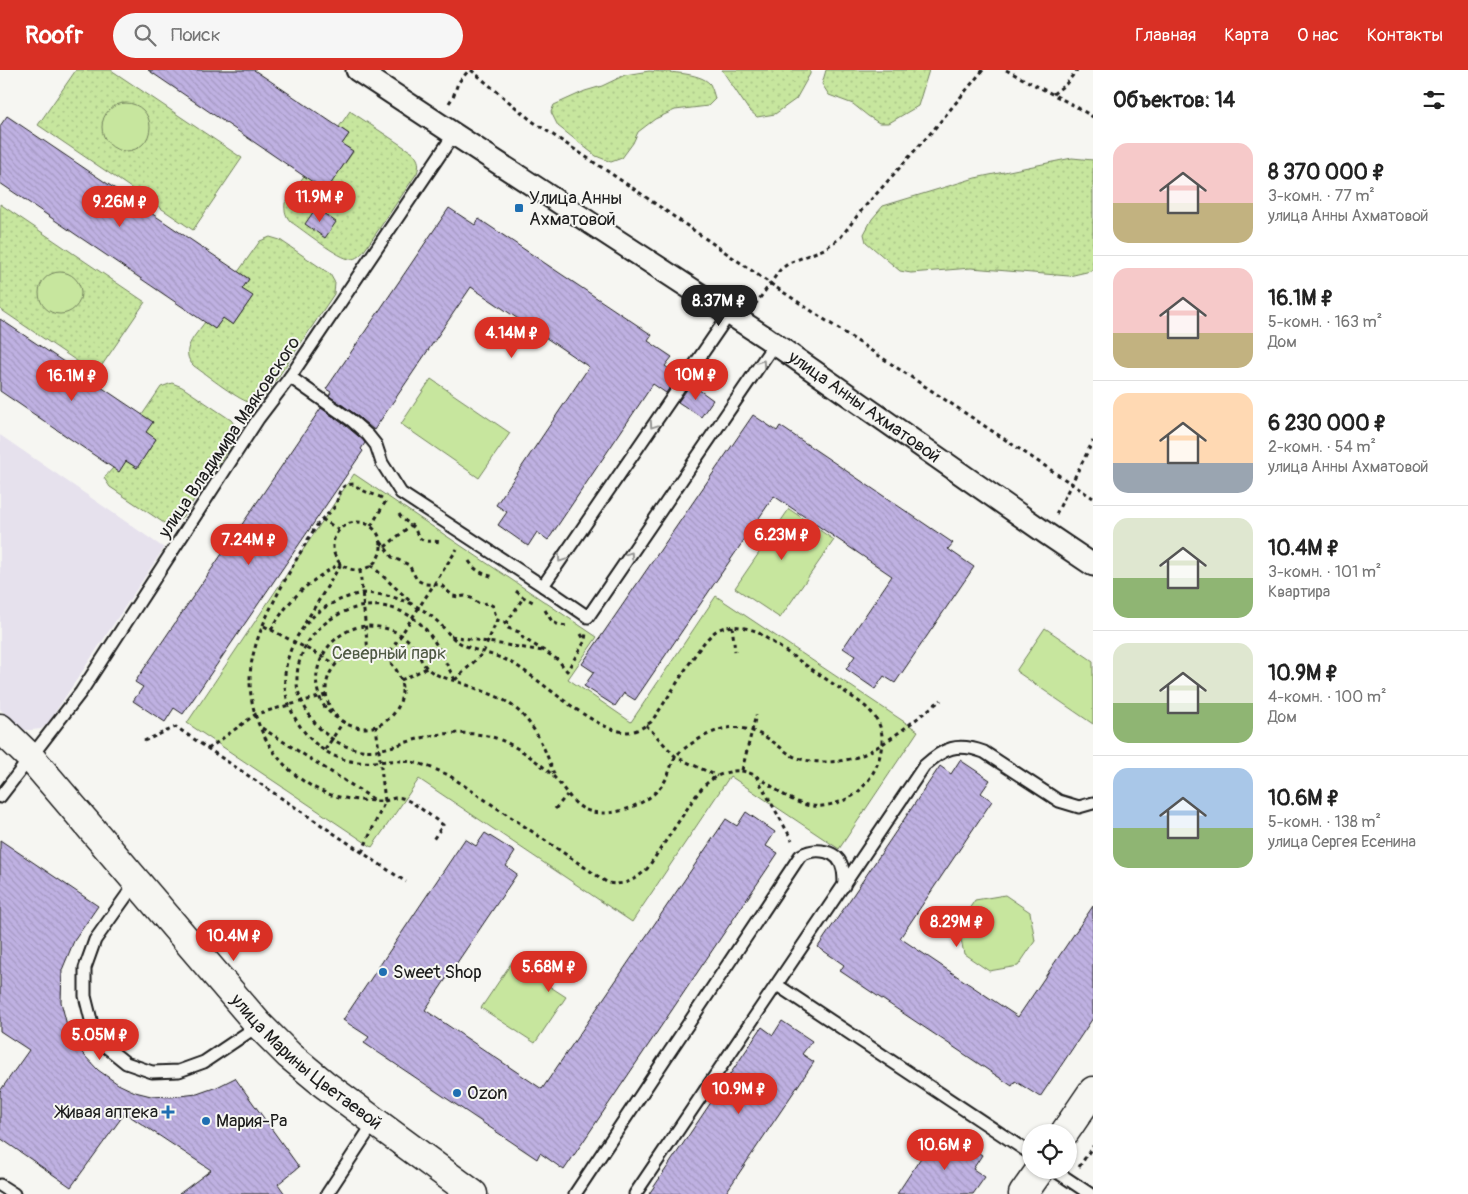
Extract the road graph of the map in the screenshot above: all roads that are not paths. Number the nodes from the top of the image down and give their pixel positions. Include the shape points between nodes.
1 (357, 70) edge
2 (454, 134) junction
3 (737, 317) junction
4 (775, 343) junction
5 (290, 377) junction
6 (1093, 565) edge
7 (538, 583) junction
8 (0, 728) edge
9 (31, 758) junction
10 (0, 797) edge
11 (1093, 803) edge
12 (137, 881) junction
13 (844, 886) junction
14 (777, 985) junction
15 (259, 1025) junction
16 (1093, 1091) edge
17 (375, 1122) junction
18 (1070, 1124) edge
19 (1022, 1148) edge
20 (1034, 1179) edge
21 (1068, 1179) edge
22 (0, 1185) edge
23 (14, 1194) edge
24 (327, 1194) edge
25 (473, 1194) edge
26 (575, 1194) edge
27 (635, 1194) edge
28 (1023, 1194) edge
29 (1090, 1194) edge

1 - 2 street, улица Анны Ахматовой
2 - 3 street, улица Анны Ахматовой
2 - 5 lane, улица Владимира Маяковского
3 - 4 street, улица Анны Ахматовой
3 -> 7 lane
4 - 6 street, улица Анны Ахматовой
7 -> 4 lane via 588,617
5 - 7 lane via 368,435 401,493
5 - 9 lane, улица Владимира Маяковского via 258,419 81,692
8 - 9 street, улица Марины Цветаевой
9 - 10 lane, улица Владимира Маяковского
9 - 12 street, улица Марины Цветаевой
11 - 13 lane via 1079,807 1059,801 984,752 970,747 952,748 938,754 924,766
12 - 15 street, улица Марины Цветаевой
12 - 15 lane via 96,940 85,968 85,996 92,1024 105,1046 126,1063 152,1072 179,1071 204,1062
13 - 14 lane
13 - 26 lane via 843,868 838,859 820,850 800,856
14 - 19 lane
14 - 27 lane
15 - 17 street, улица Марины Цветаевой via 289,1055
16 - 18 street
17 - 24 lane
17 - 25 street, улица Марины Цветаевой
20 - 28 street
21 - 29 lane
22 - 23 lane

